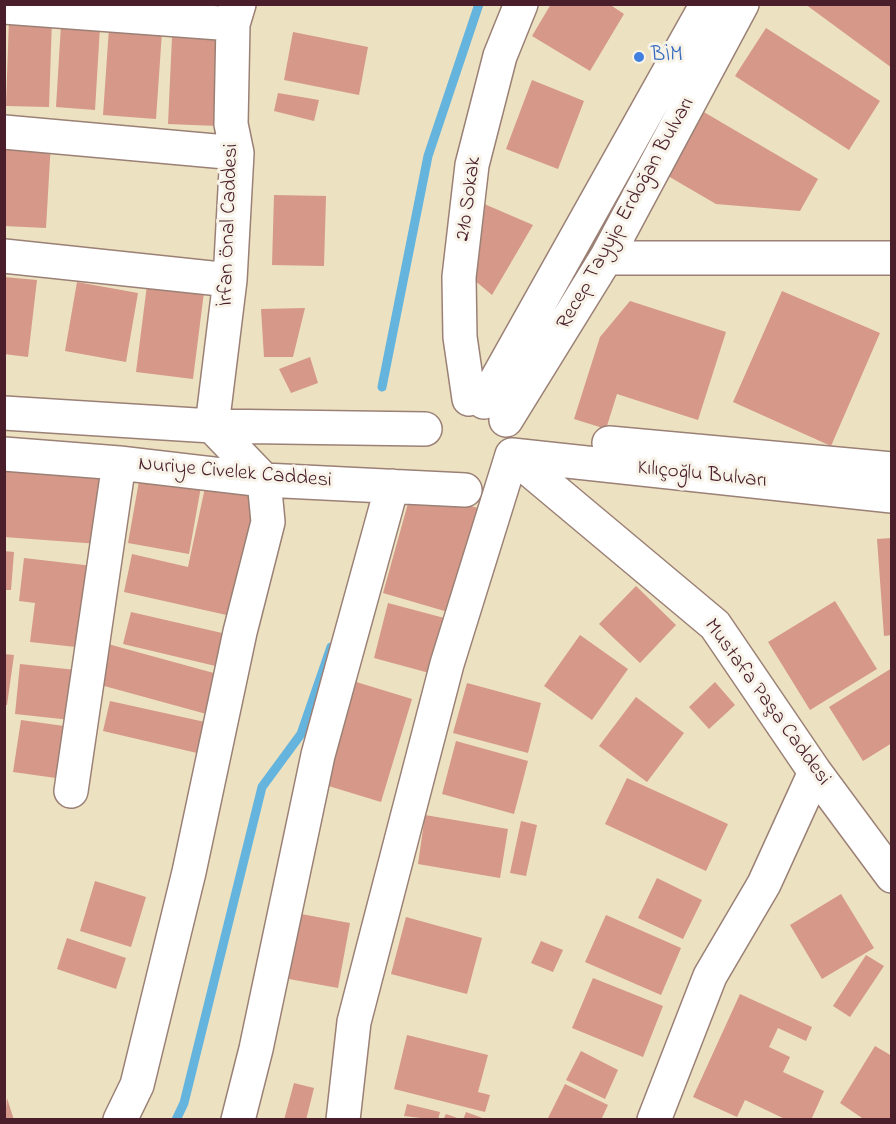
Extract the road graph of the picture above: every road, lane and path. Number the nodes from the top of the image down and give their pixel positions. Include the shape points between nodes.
1 (521, 4) edge
2 (707, 4) edge
3 (742, 4) edge
4 (4, 7) edge
5 (236, 11) edge
6 (4, 132) edge
7 (237, 153) junction
8 (4, 256) edge
9 (606, 258) junction
10 (891, 258) edge
11 (230, 280) junction
12 (4, 413) edge
13 (497, 422) junction
14 (212, 426) junction
15 (425, 429) junction
16 (4, 454) edge
17 (119, 463) junction
18 (891, 468) edge
19 (264, 480) junction
20 (392, 486) junction
21 (465, 490) junction
22 (891, 496) edge
23 (815, 772) junction
24 (71, 791) dead end
25 (891, 876) edge
26 (120, 1119) edge
27 (238, 1119) edge
28 (343, 1119) edge
29 (654, 1119) edge

1 - 13 street, 210 Sokak via 500,56 472,165 459,277 460,337
2 - 13 street, Recep Tayyip Erdoğan Bulvarı
3 - 9 street, Recep Tayyip Erdoğan Bulvarı
4 - 5 street
5 - 7 street, İrfan Önal Caddesi via 231,124
6 - 7 street
7 - 11 street, İrfan Önal Caddesi
8 - 11 street
9 - 10 street
9 - 13 street, Recep Tayyip Erdoğan Bulvarı
11 - 14 street, İrfan Önal Caddesi
12 - 14 street, Nuriye Civelek Caddesi
13 - 15 street via 453,401 440,409
13 - 18 street, Kılıçoğlu Bulvarı
13 - 21 street, Nuriye Civelek Caddesi via 506,470 481,488
13 - 22 street, Kılıçoğlu Bulvarı
13 - 23 street, Mustafa Paşa Caddesi via 715,625
13 - 28 street via 447,664 354,1022
14 - 15 street, Nuriye Civelek Caddesi
14 - 19 street
15 - 21 street via 422,444 433,473 447,485
16 - 17 street, Nuriye Civelek Caddesi
17 - 19 street, Nuriye Civelek Caddesi
17 - 24 street
19 - 20 street, Nuriye Civelek Caddesi
19 - 26 street via 268,522 137,1085
20 - 21 street, Nuriye Civelek Caddesi
20 - 27 street via 318,755
23 - 25 street, Mustafa Paşa Caddesi
23 - 29 street via 764,884 710,976

